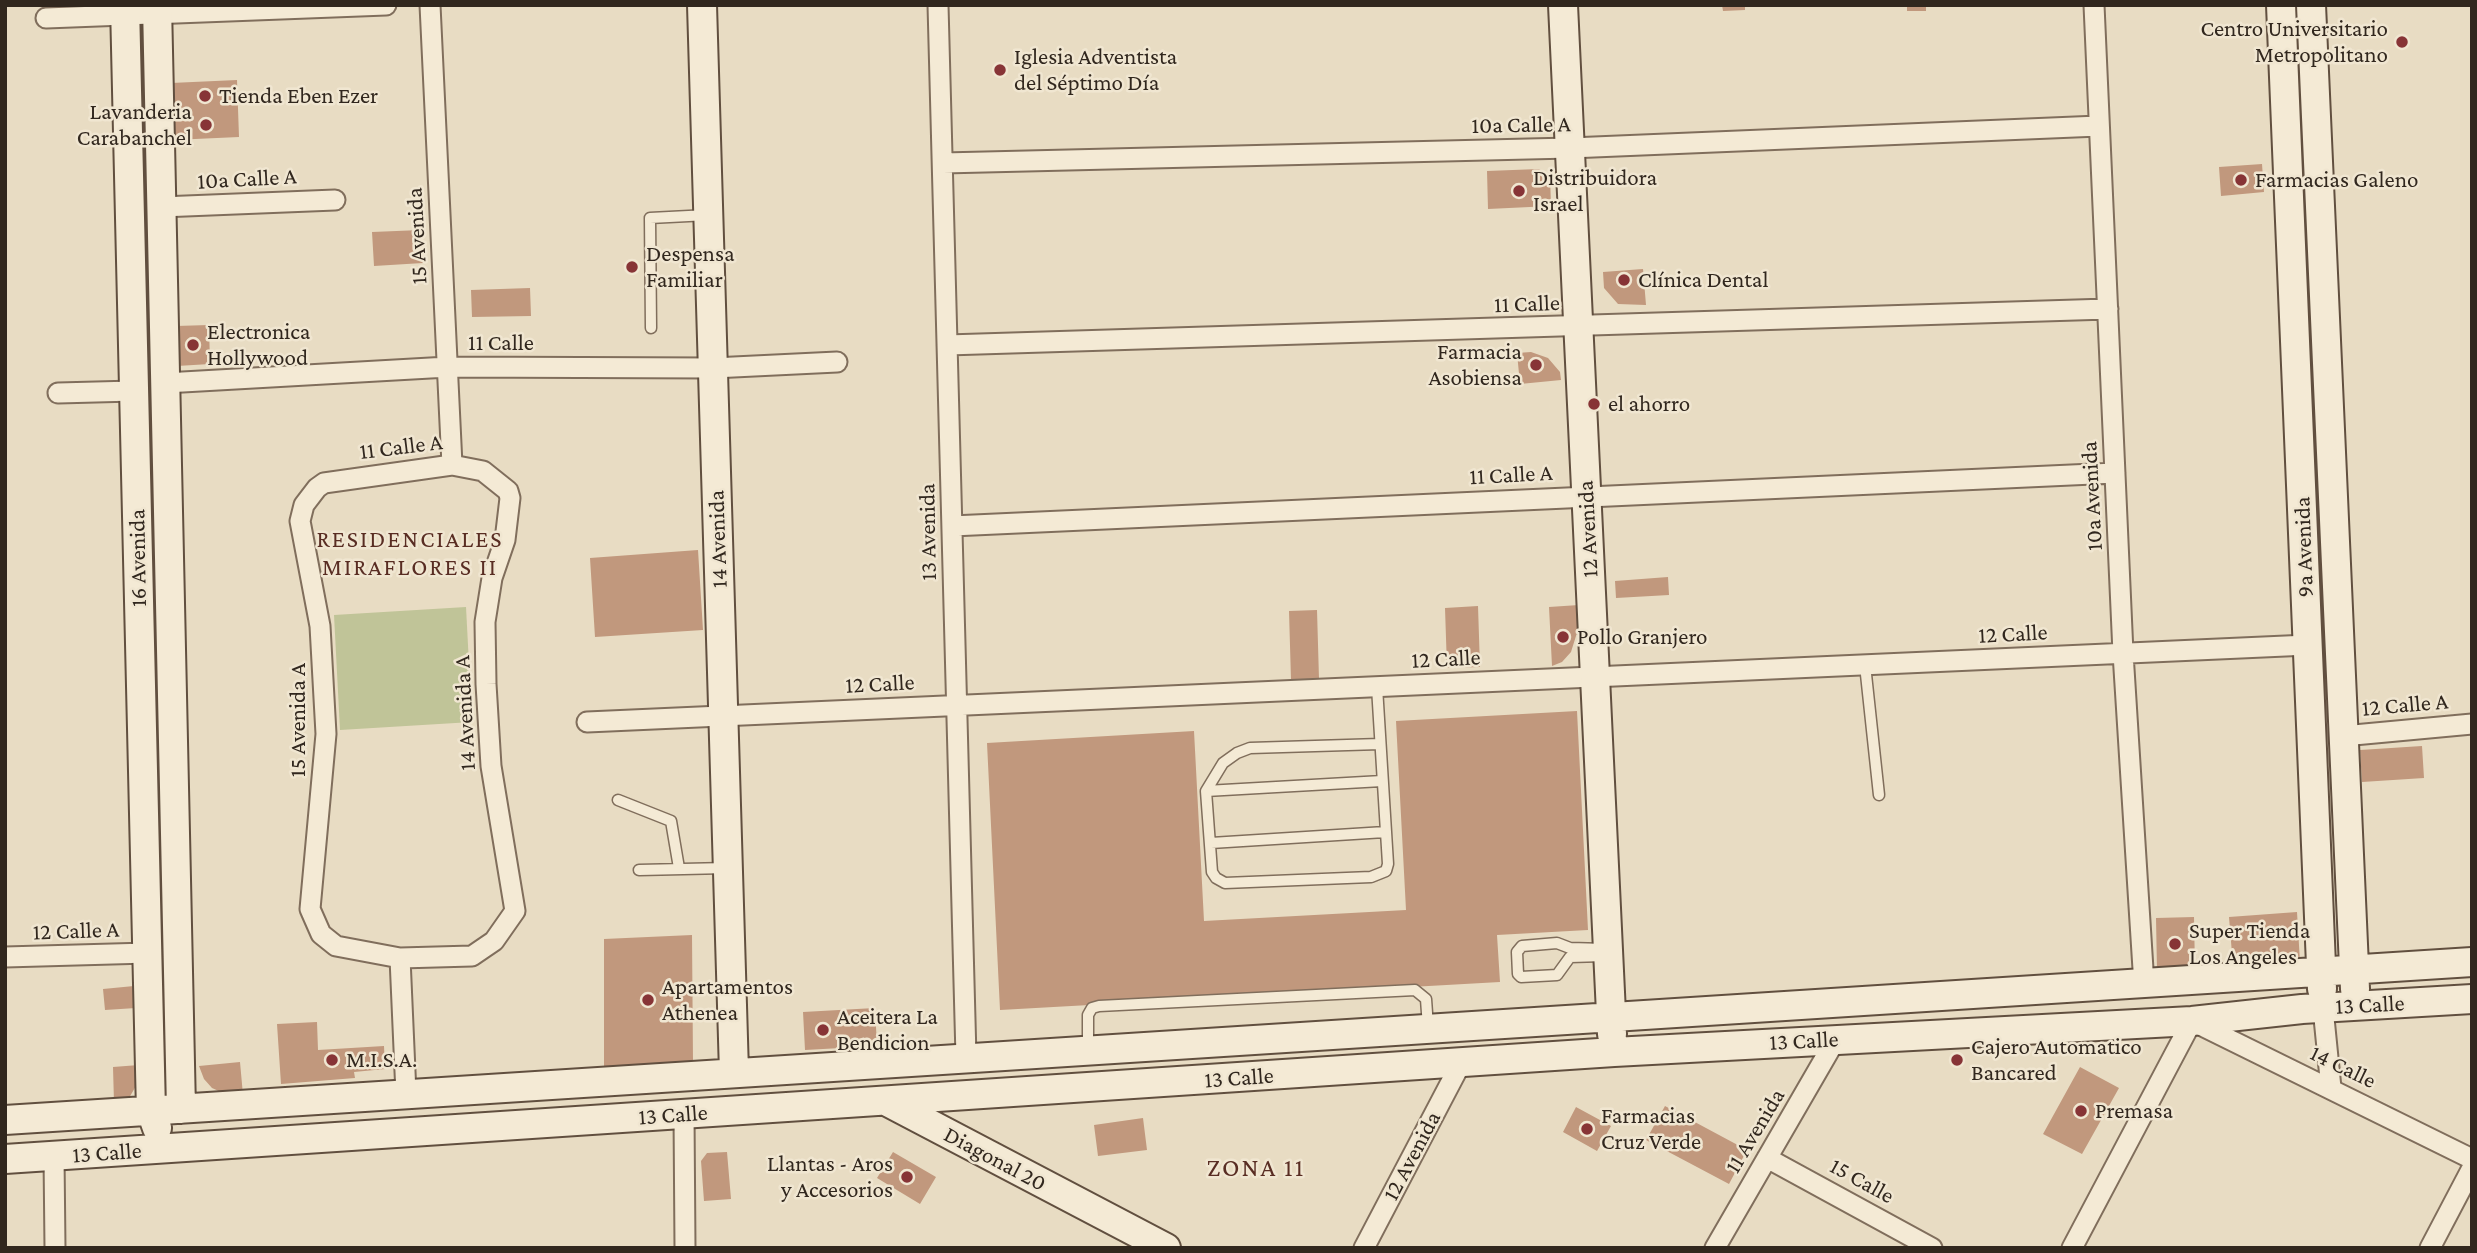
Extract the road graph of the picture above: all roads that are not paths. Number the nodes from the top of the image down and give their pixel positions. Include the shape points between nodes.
1 (386, 5) edge
2 (430, 5) edge
3 (702, 5) edge
4 (938, 5) edge
5 (1563, 5) edge
6 (2094, 5) edge
7 (2281, 5) edge
8 (2311, 5) edge
9 (126, 10) edge
10 (157, 10) edge
11 (46, 18) dead end
12 (2284, 38) junction
13 (2313, 38) junction
14 (2099, 126) junction
15 (1570, 148) junction
16 (943, 163) junction
17 (335, 200) dead end
18 (161, 207) junction
19 (708, 215) junction
20 (2108, 309) junction
21 (1579, 327) junction
22 (651, 328) dead end
23 (947, 345) junction
24 (837, 362) dead end
25 (448, 368) junction
26 (713, 368) junction
27 (165, 383) junction
28 (134, 391) junction
29 (58, 393) dead end
30 (452, 464) junction
31 (2115, 473) junction
32 (508, 491) joint
33 (1587, 496) junction
34 (304, 505) joint
35 (952, 527) junction
36 (2308, 645) junction
37 (2123, 653) junction
38 (1865, 665) junction
39 (1595, 677) junction
40 (1377, 687) junction
41 (957, 705) junction
42 (723, 716) junction
43 (587, 722) dead end
44 (2472, 723) edge
45 (2343, 736) junction
46 (1380, 744) junction
47 (1382, 781) junction
48 (1206, 791) junction
49 (1880, 794) dead end
50 (618, 800) dead end
51 (1385, 832) junction
52 (1210, 843) junction
53 (678, 868) junction
54 (728, 868) junction
55 (639, 870) dead end
56 (1608, 952) junction
57 (148, 953) junction
58 (5, 957) edge
59 (400, 958) junction
60 (2472, 962) edge
61 (2353, 971) junction
62 (2322, 972) junction
63 (2144, 985) junction
64 (2472, 999) edge
65 (2356, 1006) junction
66 (2323, 1008) junction
67 (1611, 1015) junction
68 (2192, 1021) junction
69 (1428, 1027) junction
70 (1836, 1039) junction
71 (1088, 1049) junction
72 (1614, 1052) junction
73 (967, 1057) junction
74 (1461, 1063) junction
75 (825, 1068) junction
76 (734, 1072) junction
77 (2331, 1088) junction
78 (406, 1094) junction
79 (873, 1103) junction
80 (181, 1109) junction
81 (151, 1111) junction
82 (684, 1114) junction
83 (5, 1120) edge
84 (229, 1145) junction
85 (54, 1156) junction
86 (1767, 1157) junction
87 (2472, 1159) edge
88 (5, 1160) edge
89 (2472, 1168) edge
90 (55, 1248) edge
91 (685, 1248) edge
92 (1134, 1248) edge
93 (1166, 1248) edge
94 (1364, 1248) edge
95 (1715, 1248) edge
96 (1932, 1248) edge
97 (2072, 1248) edge
98 (2430, 1248) edge

1 - 10 street
2 - 25 street, 15 Avenida
3 - 19 main road, 14 Avenida
4 - 16 street, 13 Avenida
5 - 15 main road, 12 Avenida
6 - 14 street, 10a Avenida
7 - 12 main road, 9a Avenida
8 - 13 main road, 9a Avenida
9 - 10 street
9 - 11 street
9 - 28 main road, 16 Avenida
10 - 18 main road, 16 Avenida
12 - 13 main road
12 - 36 main road, 9a Avenida
13 - 45 main road, 9a Avenida
14 - 15 street, 10a Calle A
14 - 20 street, 10a Avenida
15 - 16 street, 10a Calle A
15 - 21 main road, 12 Avenida
16 - 23 street, 13 Avenida
17 - 18 street, 10a Calle A
18 - 27 main road, 16 Avenida
19 - 22 lane via 650,218
19 - 26 main road, 14 Avenida
20 - 21 street, 11 Calle
20 - 31 street, 10a Avenida
21 - 23 street, 11 Calle
21 - 33 main road, 12 Avenida
23 - 35 street, 13 Avenida
24 - 26 street, 11 Calle
25 - 26 street, 11 Calle
25 - 27 street, 11 Calle
25 - 30 street, 15 Avenida
26 - 42 main road, 14 Avenida
27 - 80 main road, 16 Avenida
28 - 29 street
28 - 57 main road, 16 Avenida
30 - 32 street, 11 Calle A via 483,471
30 - 34 street, 11 Calle A via 332,481 317,488
31 - 33 street, 11 Calle A
31 - 37 street, 10a Avenida
32 - 59 street, 14 Avenida A via 511,511 485,622 491,766 515,911 503,931 472,956
33 - 35 street, 11 Calle A
33 - 39 main road, 12 Avenida
34 - 59 street, 15 Avenida A via 300,530 320,626 325,679 325,768 310,898 315,925 336,946
35 - 41 street, 13 Avenida
36 - 37 street, 12 Calle
36 - 62 main road, 9a Avenida
37 - 38 street, 12 Calle
37 - 63 street, 10a Avenida
38 - 39 street, 12 Calle
38 - 49 lane
39 - 40 street, 12 Calle
39 - 56 main road, 12 Avenida
40 - 41 street, 12 Calle
40 - 46 lane
41 - 42 street, 12 Calle
41 - 73 street, 13 Avenida
42 - 43 street, 12 Calle
42 - 54 main road, 14 Avenida
44 - 45 street, 12 Calle A
45 - 61 main road, 9a Avenida
46 - 47 lane
46 - 48 lane via 1251,748 1223,763
47 - 48 lane
47 - 51 lane
48 - 52 lane
50 - 53 lane via 671,821
51 - 52 lane
51 - 52 lane via 1388,864 1371,877 1225,883 1212,872
53 - 54 lane
53 - 55 lane
54 - 76 main road, 14 Avenida
56 - 56 lane via 1558,943 1522,946 1517,952 1517,974 1558,975 1570,957
56 - 67 main road, 12 Avenida
57 - 58 street, 12 Calle A
57 - 81 main road, 16 Avenida
59 - 78 street
60 - 61 main road, 13 Calle
61 - 62 main road, 13 Calle
61 - 65 main road, 9a Avenida
62 - 63 main road, 13 Calle
62 - 66 main road, 9a Avenida
63 - 67 main road, 13 Calle
64 - 65 main road, 13 Calle
65 - 66 main road, 13 Calle
66 - 68 main road, 13 Calle
66 - 77 street, 9a Avenida
67 - 69 main road, 13 Calle
67 - 72 main road, 12 Avenida
68 - 70 main road, 13 Calle
68 - 77 street, 14 Calle
68 - 97 street
69 - 71 main road, 13 Calle
69 - 71 lane via 1426,999 1415,990 1099,1006 1088,1015
70 - 72 main road, 13 Calle
70 - 86 street, 11 Avenida
71 - 73 main road, 13 Calle
72 - 74 main road, 13 Calle
73 - 75 main road, 13 Calle
74 - 79 main road, 13 Calle
74 - 94 street, 12 Avenida
75 - 76 main road, 13 Calle
75 - 79 main road, Diagonal 20
76 - 78 main road, 13 Calle
77 - 87 street, 14 Calle
78 - 80 main road, 13 Calle
79 - 82 main road, 13 Calle
79 - 92 main road, Diagonal 20
79 - 93 main road, Diagonal 20
80 - 81 main road, 13 Calle
81 - 83 main road, 13 Calle
81 - 84 main road via 158,1128 170,1135
82 - 84 main road, 13 Calle
82 - 91 street
84 - 85 main road, 13 Calle
85 - 88 main road, 13 Calle
85 - 90 street
86 - 95 street, 11 Avenida
86 - 96 street, 15 Calle
89 - 98 street

